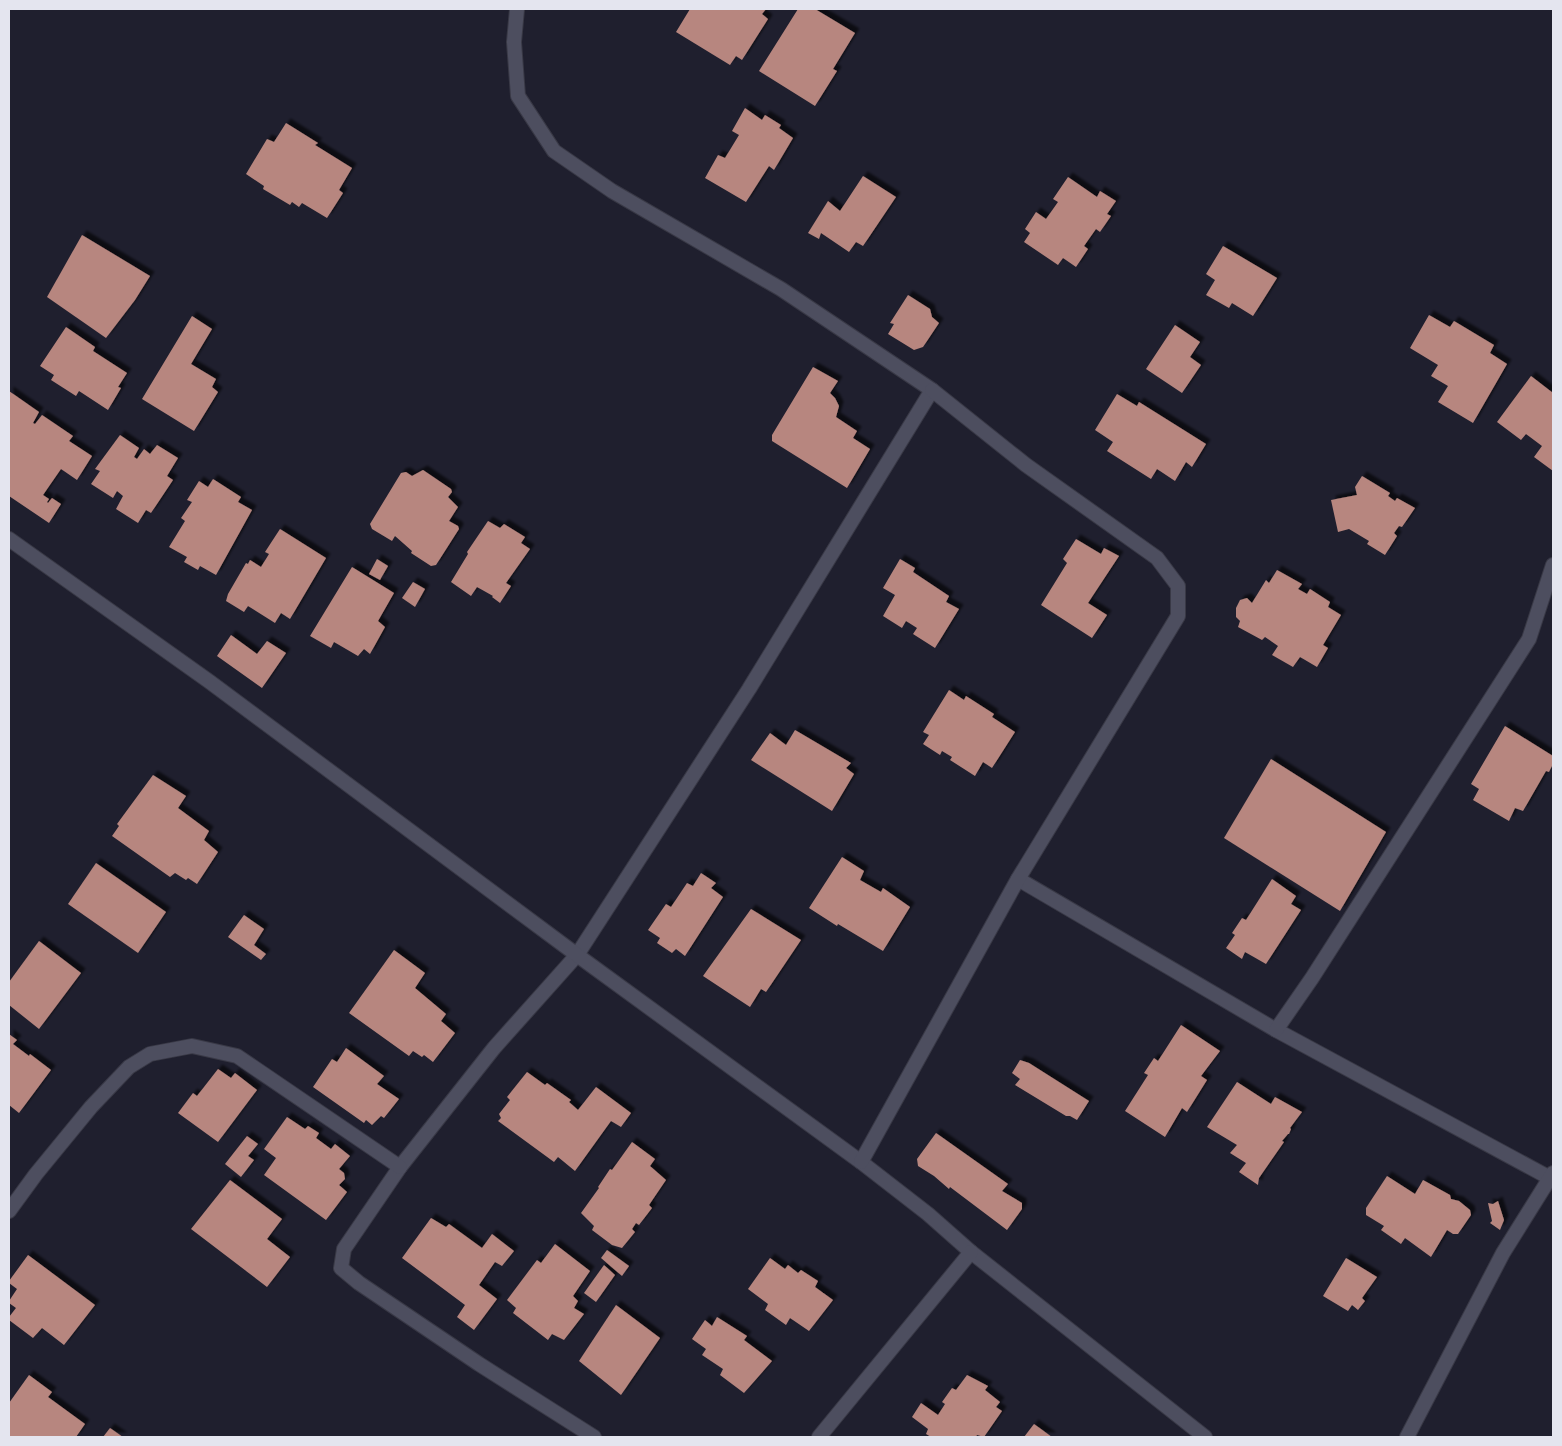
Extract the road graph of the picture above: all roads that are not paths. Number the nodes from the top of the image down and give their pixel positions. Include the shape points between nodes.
1 (517, 9) edge
2 (932, 390) junction
3 (9, 539) edge
4 (1553, 565) edge
5 (1018, 879) junction
6 (577, 955) junction
7 (1276, 1030) junction
8 (861, 1162) junction
9 (400, 1167) junction
10 (1551, 1175) edge
11 (9, 1211) edge
12 (971, 1252) junction
13 (594, 1437) edge
14 (819, 1437) edge
15 (1205, 1437) edge
16 (1407, 1437) edge

1 - 2 street via 514,42 518,96 554,151 612,191 781,289
2 - 5 street via 1026,465 1157,558 1178,586 1178,616
2 - 6 street via 749,689
3 - 6 street via 210,682
4 - 7 street via 1528,639
5 - 7 street
5 - 8 street
6 - 8 street
6 - 9 street via 494,1048
7 - 10 street
8 - 12 street
9 - 11 street via 237,1056 192,1046 150,1054 129,1067 91,1108
9 - 13 street via 344,1250 341,1268 479,1364
10 - 16 street via 1503,1253
12 - 14 street
12 - 15 street

